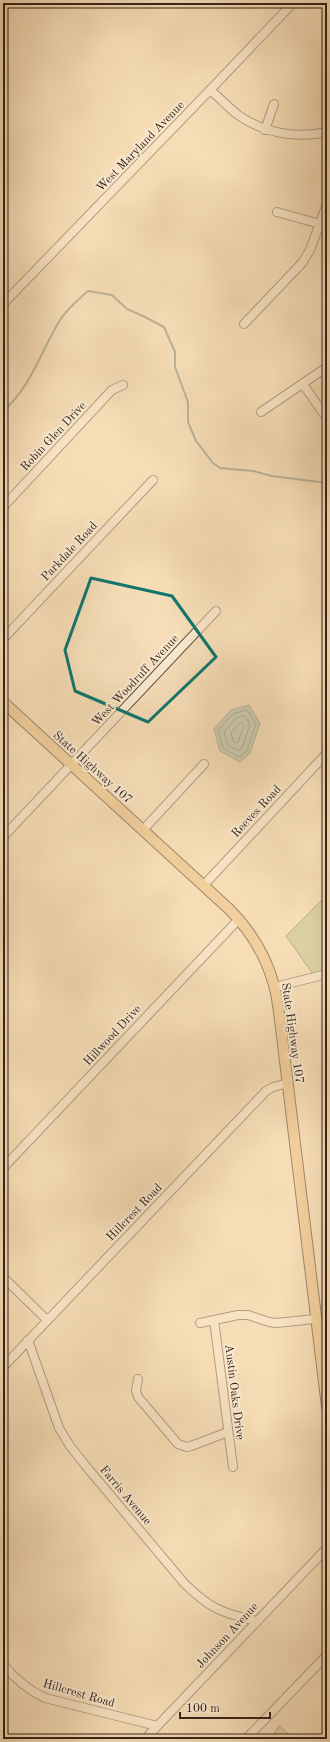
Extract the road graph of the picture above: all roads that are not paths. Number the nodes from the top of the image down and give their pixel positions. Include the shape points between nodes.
1 (293, 3) edge
2 (210, 90) junction
3 (274, 104) dead end
4 (265, 130) junction
5 (327, 132) edge
6 (327, 204) edge
7 (277, 212) dead end
8 (320, 224) junction
9 (3, 304) edge
10 (244, 324) dead end
11 (327, 367) edge
12 (303, 384) junction
13 (123, 385) dead end
14 (261, 412) dead end
15 (327, 416) edge
16 (153, 480) dead end
17 (3, 507) edge
18 (216, 611) dead end
19 (3, 639) edge
20 (3, 702) edge
21 (327, 753) edge
22 (204, 764) dead end
23 (72, 765) junction
24 (142, 830) junction
25 (3, 837) edge
26 (203, 886) junction
27 (239, 919) junction
28 (327, 974) edge
29 (275, 987) junction
30 (288, 1083) junction
31 (3, 1168) edge
32 (3, 1278) edge
33 (46, 1319) junction
34 (315, 1319) junction
35 (214, 1320) junction
36 (200, 1323) dead end
37 (28, 1340) junction
38 (3, 1367) edge
39 (138, 1379) dead end
40 (327, 1407) edge
41 (228, 1432) junction
42 (233, 1467) dead end
43 (327, 1548) edge
44 (257, 1621) junction
45 (327, 1655) edge
46 (3, 1664) edge
47 (157, 1726) junction
48 (145, 1739) edge
49 (246, 1739) edge

1 - 2 street, West Maryland Avenue
2 - 4 street via 239,115
2 - 9 street, West Maryland Avenue
3 - 4 street
4 - 5 street via 297,135
6 - 8 street
7 - 8 street
8 - 10 street via 302,263
11 - 12 street
12 - 14 street
12 - 15 street
13 - 17 street, Robin Glen Drive via 112,390
16 - 19 street, Parkdale Road
18 - 23 street, West Woodruff Avenue
20 - 23 main road, State Highway 107
21 - 26 street, Reeves Road
22 - 24 street
23 - 24 main road, State Highway 107
23 - 25 street, West Woodruff Avenue
24 - 26 main road, State Highway 107
26 - 27 main road, State Highway 107
27 - 29 main road, State Highway 107 via 263,956
27 - 31 street, Hillwood Drive
28 - 29 street
29 - 30 main road, State Highway 107
30 - 33 street, Hillcrest Road via 266,1091
30 - 34 main road, State Highway 107
32 - 33 street
33 - 37 street, Hillcrest Road
34 - 35 street via 276,1323 248,1315 238,1315
34 - 40 main road, State Highway 107
35 - 36 street
35 - 41 street, Austin Oaks Drive
37 - 38 street, Hillcrest Road
37 - 44 street, Farris Avenue via 57,1424 80,1459 198,1597 225,1613
39 - 41 street via 138,1397 178,1444 191,1446
41 - 42 street, Austin Oaks Drive
43 - 44 street, Johnson Avenue
44 - 47 street, Johnson Avenue
45 - 49 street
46 - 47 street, Hillcrest Road via 22,1684 45,1698
47 - 48 street, Johnson Avenue

